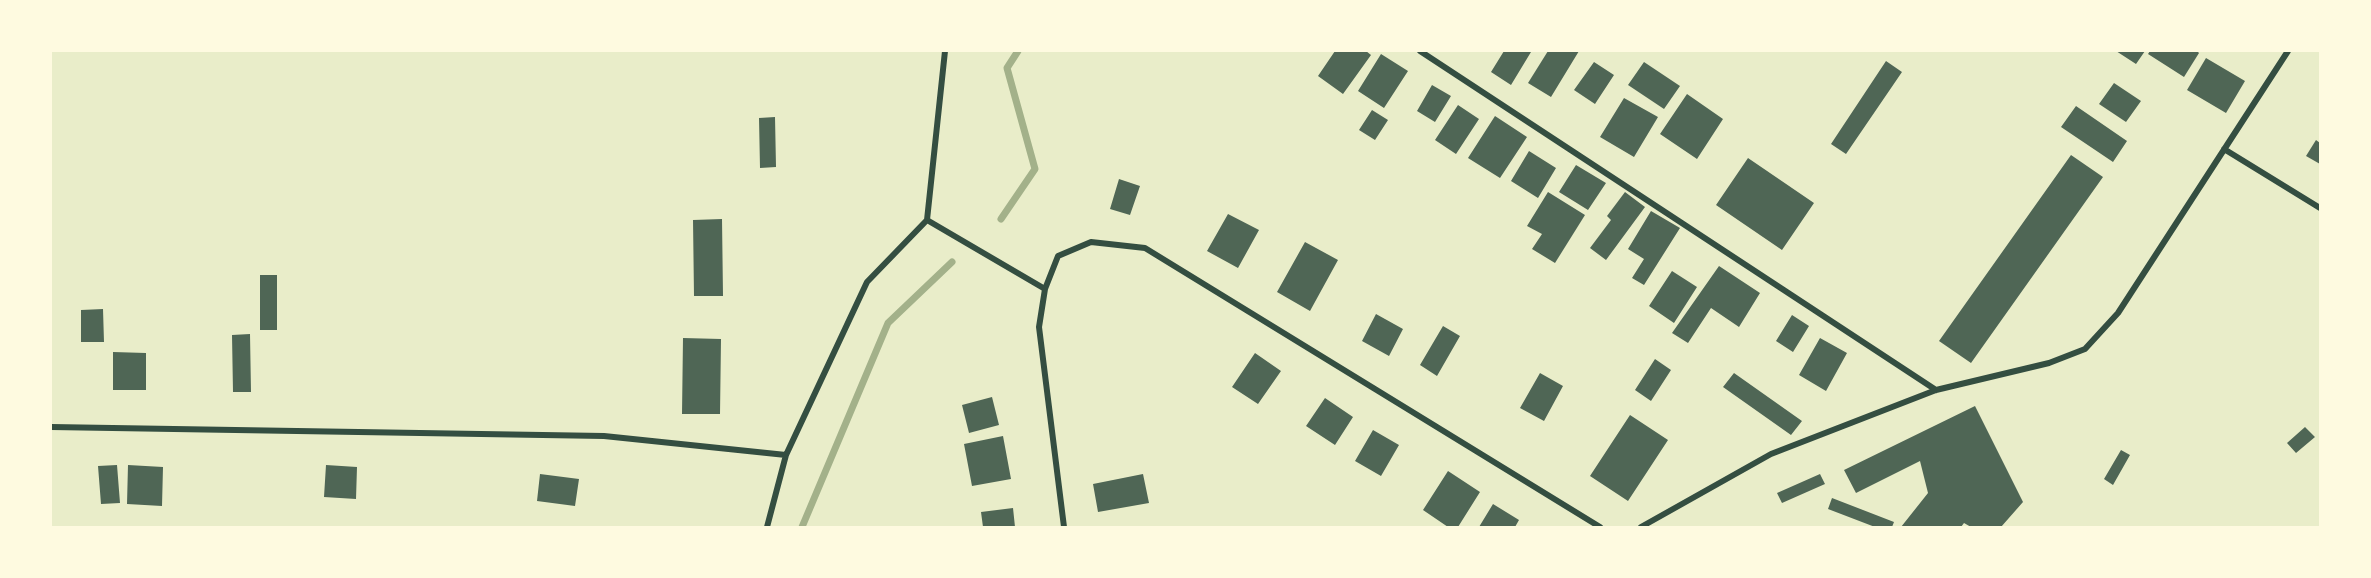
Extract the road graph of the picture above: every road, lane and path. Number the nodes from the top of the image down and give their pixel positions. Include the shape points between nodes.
1 (945, 51) edge
2 (1420, 51) edge
3 (2288, 51) edge
4 (2224, 149) junction
5 (2320, 208) edge
6 (927, 220) junction
7 (1045, 289) junction
8 (1936, 390) junction
9 (51, 427) edge
10 (786, 455) junction
11 (767, 527) edge
12 (1064, 527) edge
13 (1600, 527) edge
14 (1641, 527) edge

1 - 6 street
2 - 8 street
3 - 4 street
4 - 5 street
4 - 8 street via 2118,313 2085,349 2049,363
6 - 7 street
6 - 10 street via 867,282
7 - 12 street via 1039,327
7 - 13 street via 1058,256 1091,242 1145,248
8 - 14 street via 1771,454
9 - 10 street via 604,435
10 - 11 street

